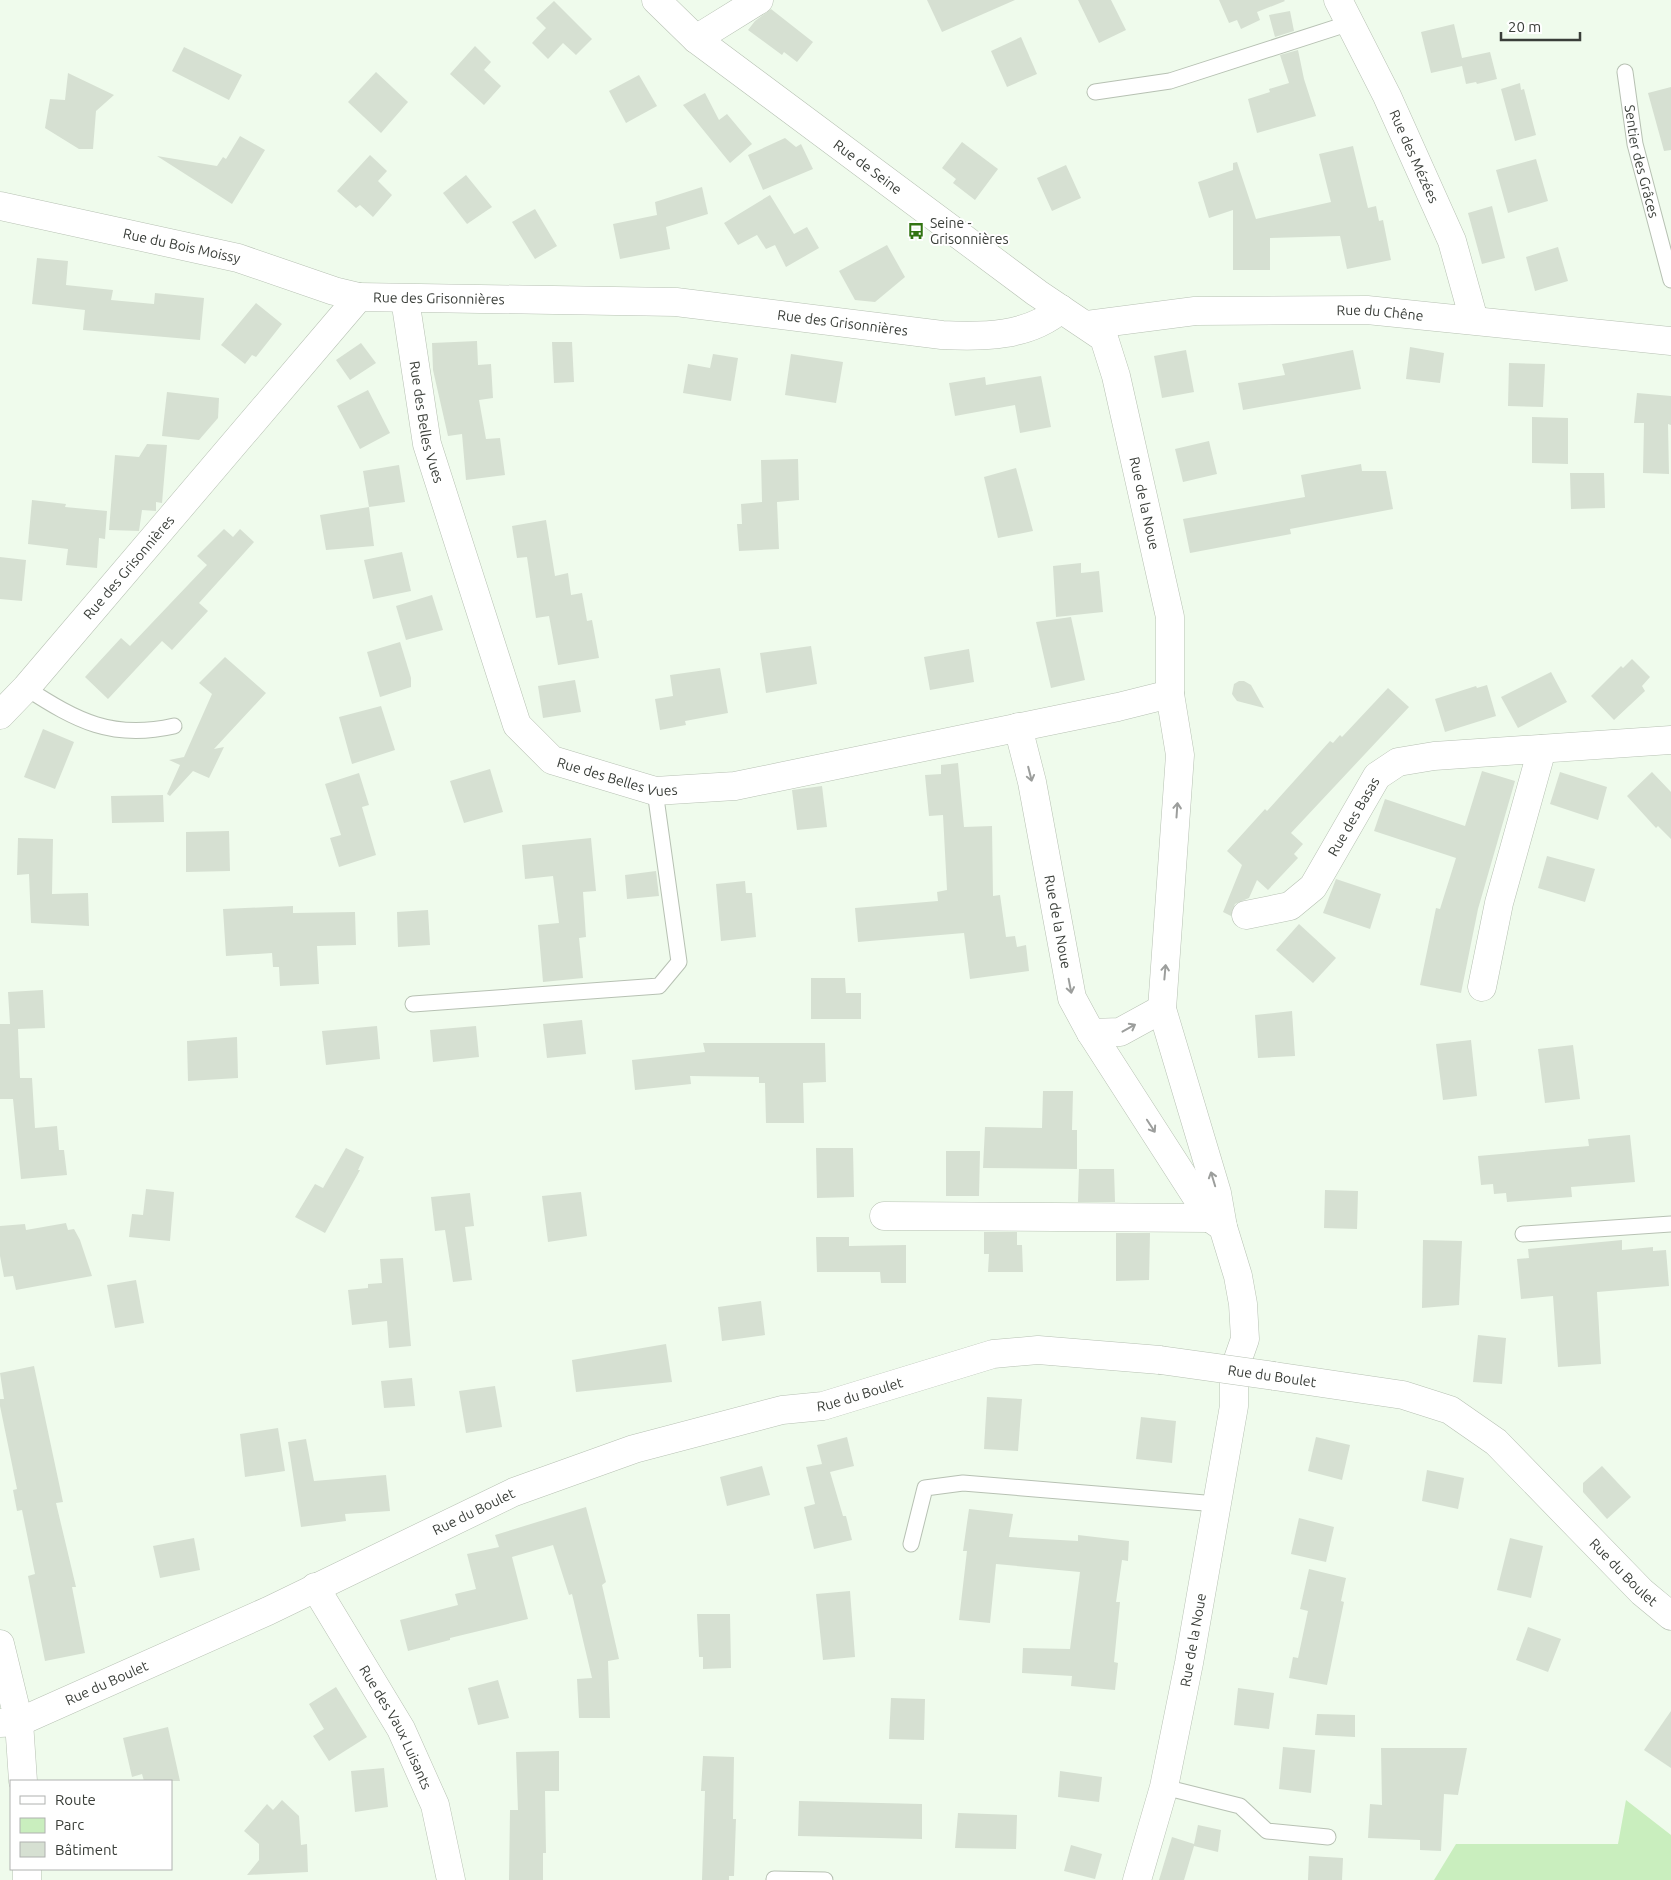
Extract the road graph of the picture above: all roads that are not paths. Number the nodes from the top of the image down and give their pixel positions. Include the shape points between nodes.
1 (656, 0) edge
2 (759, 0) edge
3 (1344, 12) edge
4 (696, 39) junction
5 (1625, 72) dead end
6 (1095, 92) dead end
7 (0, 206) edge
8 (1671, 280) edge
9 (360, 297) junction
10 (404, 299) junction
11 (1061, 309) junction
12 (1474, 320) junction
13 (1087, 324) junction
14 (1671, 341) edge
15 (26, 688) junction
16 (1170, 694) junction
17 (0, 715) edge
18 (174, 726) dead end
19 (1018, 727) junction
20 (1671, 740) edge
21 (1542, 749) junction
22 (655, 791) junction
23 (1246, 915) dead end
24 (1482, 987) dead end
25 (413, 1004) dead end
26 (1162, 1009) junction
27 (1091, 1033) junction
28 (884, 1216) dead end
29 (1217, 1222) junction
30 (1671, 1224) edge
31 (1523, 1234) dead end
32 (1217, 1504) junction
33 (910, 1544) dead end
34 (315, 1587) junction
35 (1671, 1616) edge
36 (0, 1644) edge
37 (10, 1722) edge
38 (23, 1780) edge
39 (1164, 1787) junction
40 (1328, 1837) dead end
41 (774, 1879) dead end
42 (451, 1880) edge
43 (825, 1880) edge
44 (1137, 1880) edge

1 - 4 street, Rue de Seine
2 - 4 street
3 - 6 lane via 1170,81
3 - 12 street, Rue des Mézées via 1387,96 1452,241
4 - 11 street, Rue de Seine
5 - 8 lane, Sentier des Grâces via 1635,144
7 - 9 street, Rue du Bois Moissy via 238,258
9 - 10 street, Rue des Grisonnières
9 - 15 street, Rue des Grisonnières
10 - 11 street, Rue des Grisonnières via 676,302 967,336 1025,329 1049,320
10 - 22 street, Rue des Belles Vues via 427,444 517,725 552,760
11 - 13 street, Rue de Seine
12 - 13 street, Rue du Chêne via 1367,310 1290,310 1194,311
12 - 14 street, Rue du Chêne
13 - 16 street, Rue de la Noue via 1104,338 1116,376 1145,504 1170,617
15 - 17 street, Rue des Grisonnières
15 - 18 lane via 67,715 106,729 153,731
16 - 19 street
26 -> 16 street, Rue de la Noue via 1180,755
19 - 22 street, Rue des Belles Vues via 735,786
19 -> 27 street, Rue de la Noue via 1032,782 1072,998
20 - 21 street, Rue des Basas
21 - 23 street, Rue des Basas via 1434,756 1398,762 1377,776 1313,887 1290,906
21 - 24 street via 1499,903
22 - 25 lane via 679,962 659,986
27 -> 26 street via 1120,1032
29 -> 26 street, Rue de la Noue via 1217,1192
27 -> 29 street, Rue de la Noue
28 - 29 street
29 - 32 street, Rue de la Noue via 1238,1276 1244,1304 1245,1340 1238,1359 1235,1398
30 - 31 lane
32 - 33 lane via 963,1483 925,1488
32 - 39 street, Rue de la Noue
34 - 35 street, Rue du Boulet, bridge via 514,1492 634,1448 782,1410 823,1406 993,1354 1038,1350 1160,1360 1274,1376 1402,1395 1450,1410 1496,1442 1642,1592
34 - 37 street, Rue du Boulet via 268,1611
34 - 42 street, Rue des Vaux Luisants via 401,1730 435,1805
36 - 37 street
37 - 38 street
39 - 40 lane via 1240,1806 1267,1831
39 - 44 street, Rue de la Noue
41 - 43 lane

